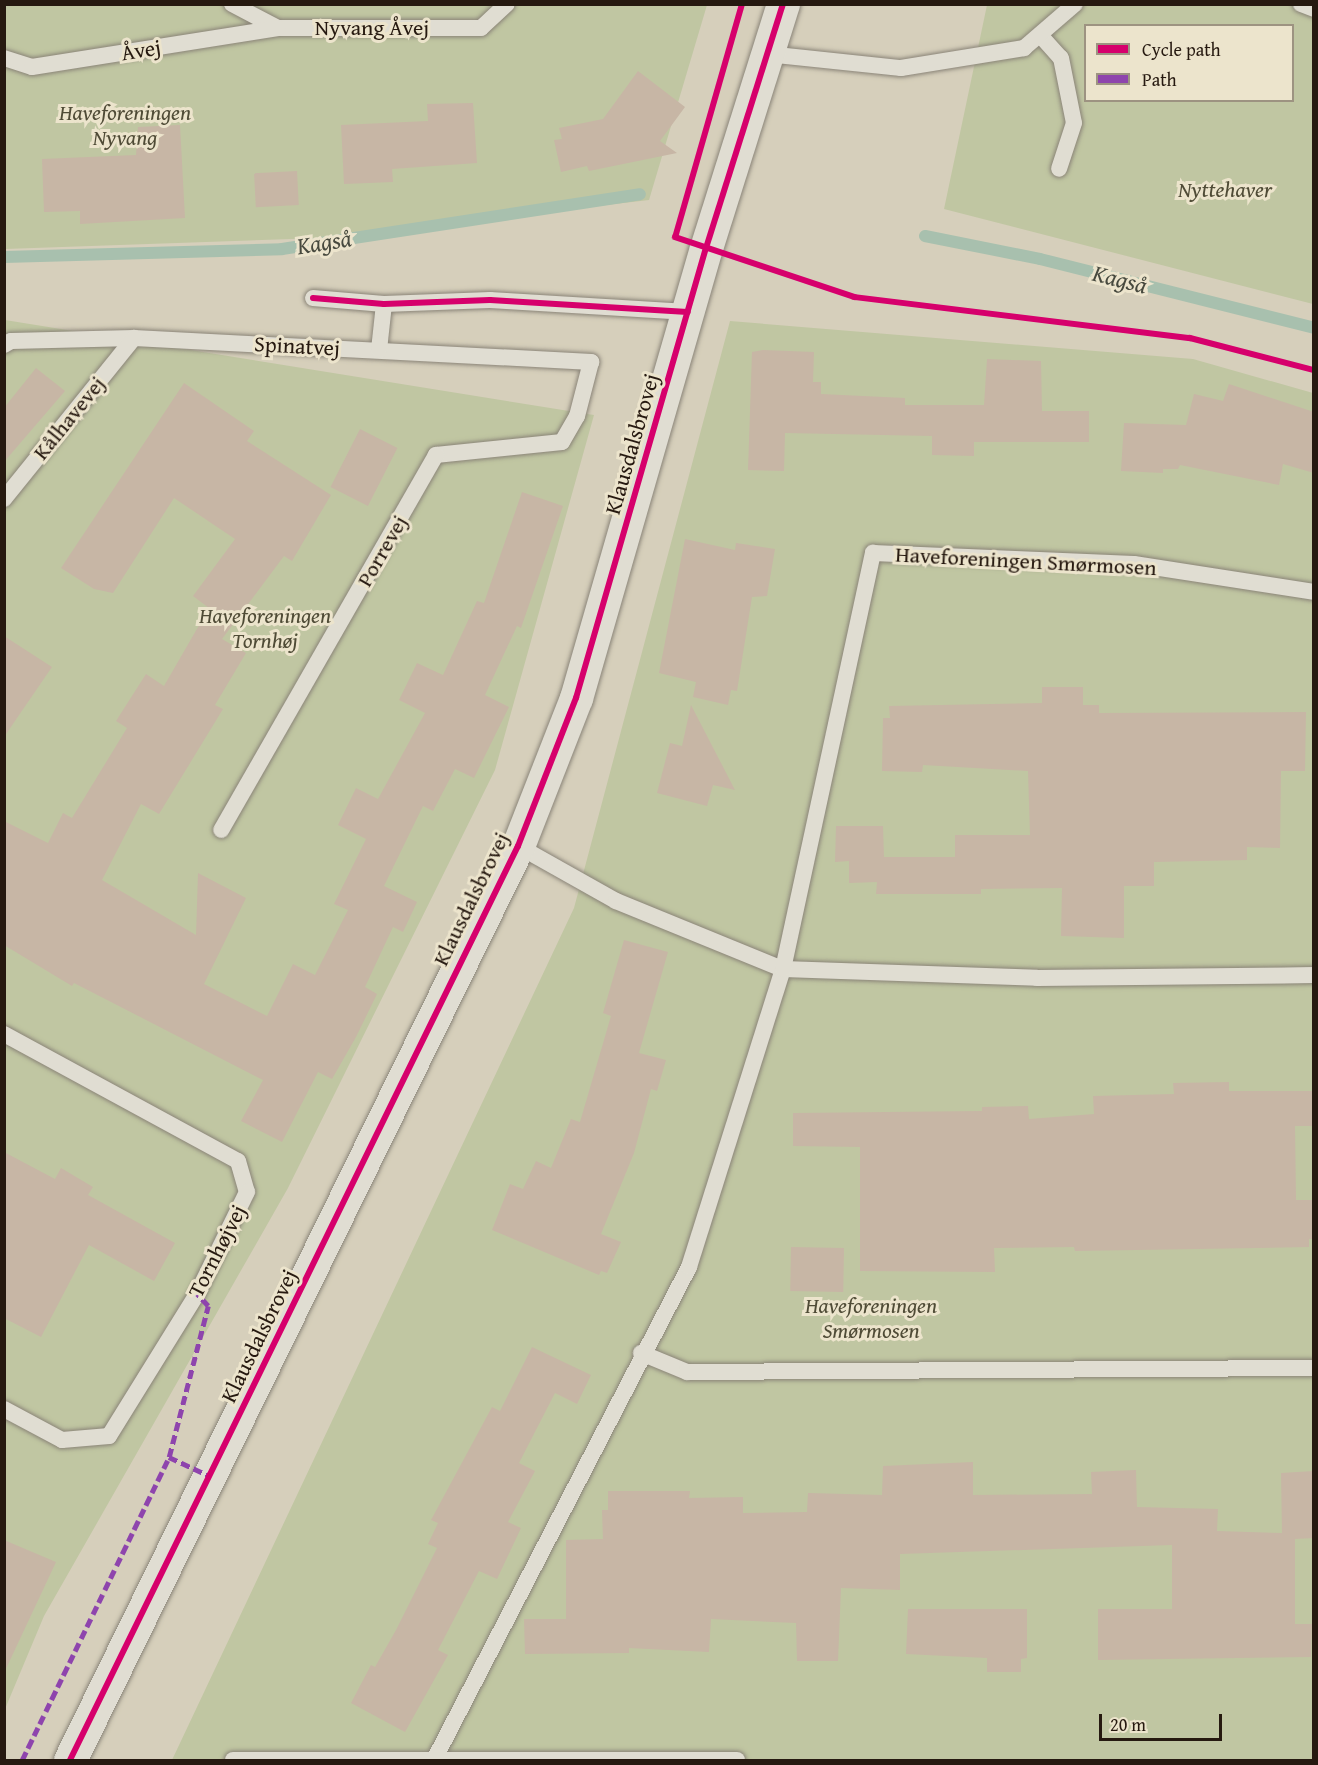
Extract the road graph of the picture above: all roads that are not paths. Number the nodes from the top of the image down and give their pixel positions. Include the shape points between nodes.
1 (232, 4) edge
2 (507, 4) edge
3 (783, 4) edge
4 (1075, 4) edge
5 (1301, 4) edge
6 (1314, 9) edge
7 (278, 28) junction
8 (1040, 35) junction
9 (767, 54) junction
10 (4, 58) edge
11 (1059, 170) dead end
12 (313, 298) dead end
13 (384, 304) junction
14 (688, 312) junction
15 (134, 338) junction
16 (4, 345) edge
17 (379, 350) junction
18 (591, 362) joint
19 (4, 499) edge
20 (1314, 592) edge
21 (221, 830) dead end
22 (518, 846) junction
23 (783, 969) junction
24 (1314, 975) edge
25 (4, 1034) edge
26 (641, 1353) junction
27 (1314, 1368) edge
28 (4, 1409) edge
29 (434, 1760) edge
30 (70, 1761) edge
31 (233, 1761) edge
32 (737, 1761) edge

1 - 7 lane, Nyvang Åvej
2 - 7 lane, Nyvang Åvej via 482,28
3 - 9 street, Klausdalsbrovej
4 - 8 lane
5 - 6 lane
7 - 10 lane, Åvej via 32,67
8 - 9 lane via 1024,48 901,68
8 - 11 lane via 1061,58 1074,123
9 - 14 street, Klausdalsbrovej
12 - 13 lane
13 - 14 lane via 490,300
13 - 17 lane
14 - 22 street, Klausdalsbrovej via 576,698
15 - 16 lane, Spinatvej via 11,341
15 - 17 lane, Spinatvej
15 - 19 lane, Kålhavevej
17 - 18 lane, Spinatvej
18 - 21 lane, Porrevej via 577,416 562,441 436,455
20 - 23 lane, Haveforeningen Smørmosen via 1134,564 873,553
22 - 23 lane via 616,901
22 - 30 street, Klausdalsbrovej
23 - 24 lane via 1037,978
23 - 26 lane, Haveforeningen Smørmosen via 689,1267
25 - 28 lane, Tornhøjvej via 238,1161 247,1192 197,1294 109,1436 62,1440
26 - 27 lane via 687,1372
26 - 29 lane, Haveforeningen Smørmosen
29 - 31 lane
29 - 32 lane

